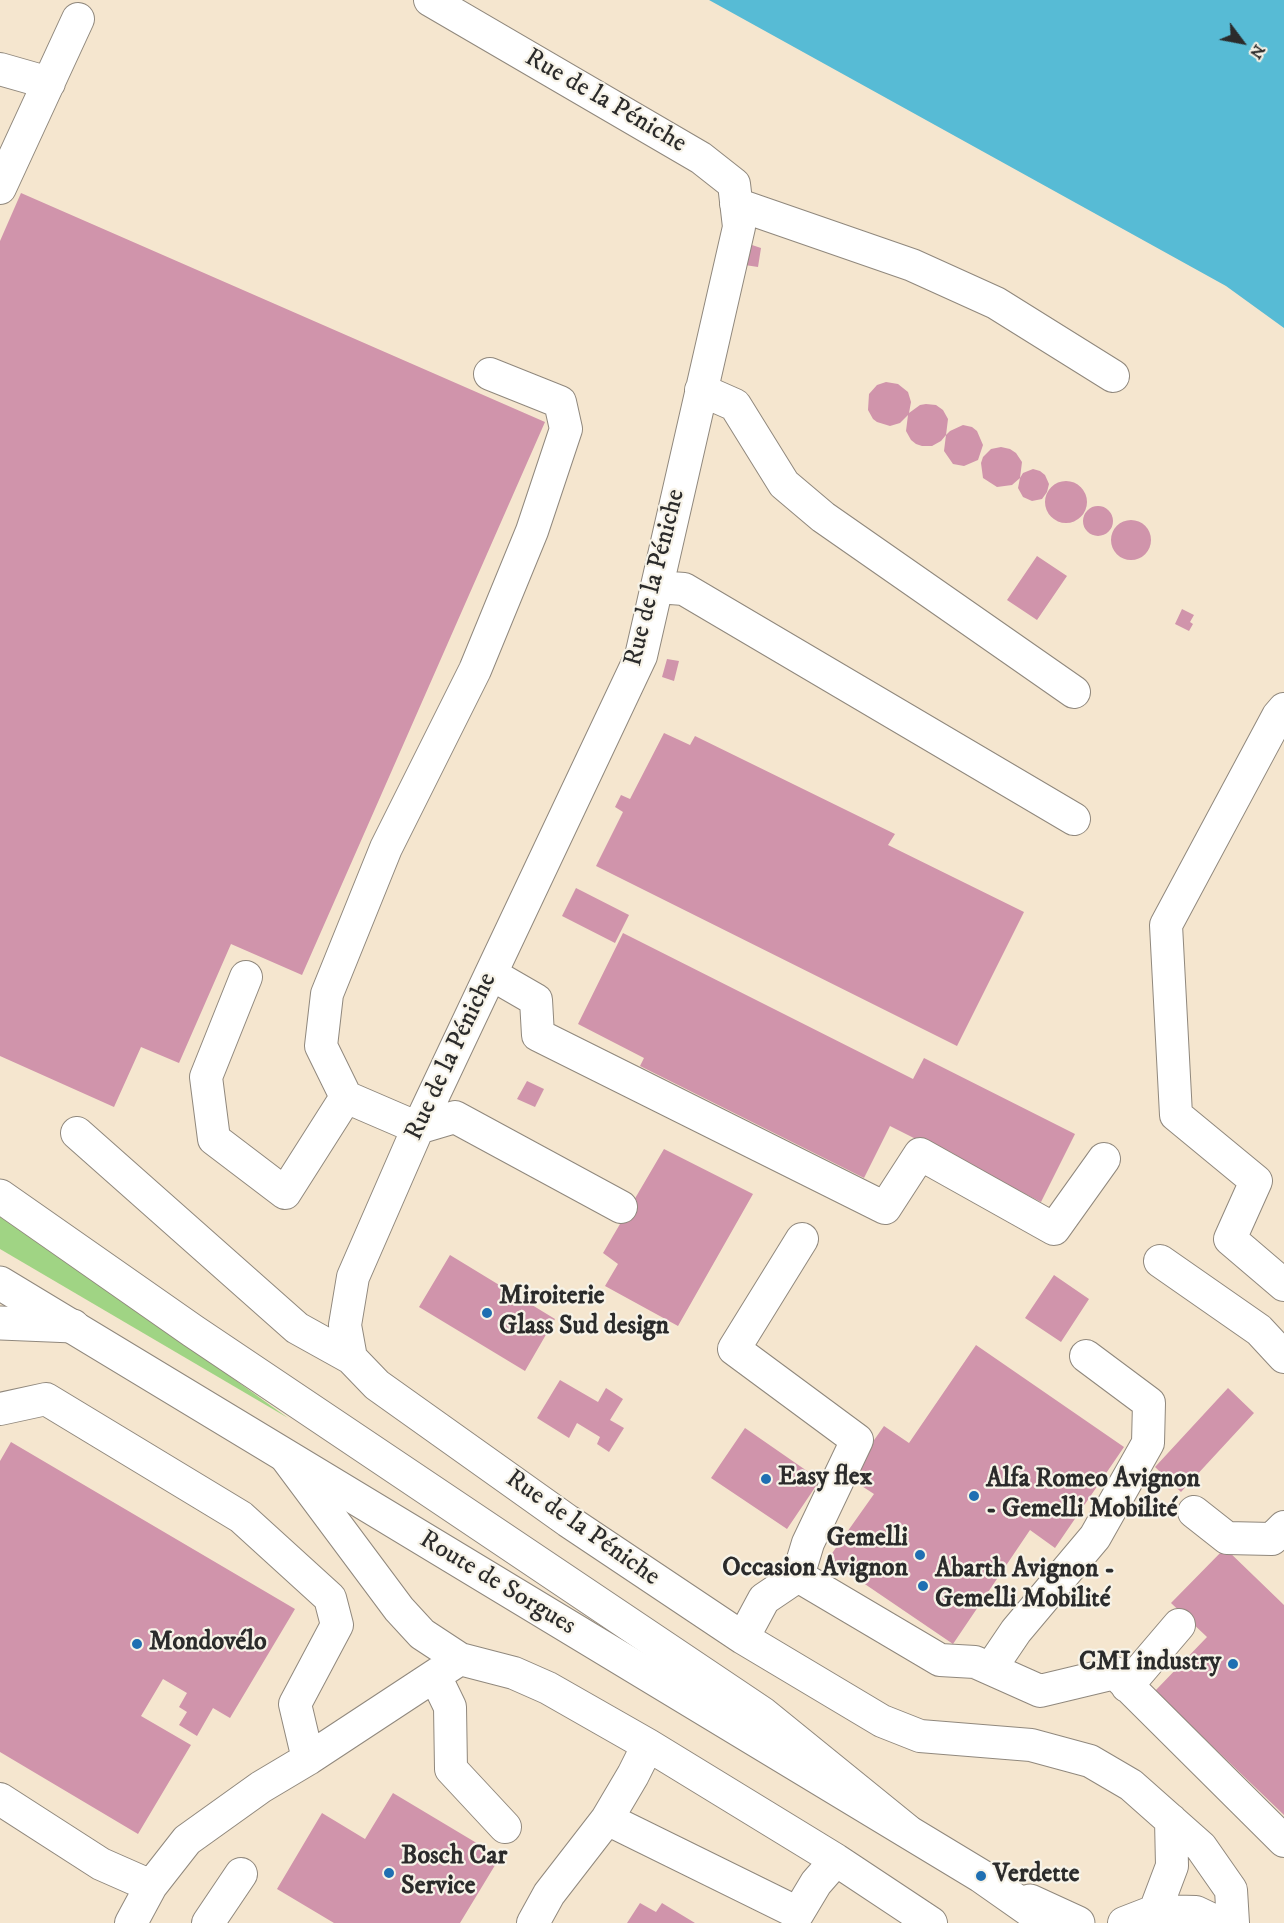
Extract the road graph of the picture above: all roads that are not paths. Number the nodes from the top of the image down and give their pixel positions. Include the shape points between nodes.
1 (430, 0) edge
2 (78, 19) dead end
3 (0, 69) edge
4 (49, 83) junction
5 (0, 188) edge
6 (736, 204) junction
7 (490, 374) dead end
8 (1113, 376) dead end
9 (701, 390) junction
10 (657, 587) junction
11 (1074, 692) dead end
12 (1284, 709) edge
13 (1074, 819) dead end
14 (491, 974) junction
15 (246, 977) dead end
16 (346, 1096) junction
17 (418, 1128) junction
18 (77, 1133) dead end
19 (1104, 1159) dead end
20 (0, 1196) edge
21 (621, 1207) dead end
22 (802, 1239) dead end
23 (1160, 1261) dead end
24 (0, 1283) edge
25 (1284, 1286) edge
26 (0, 1323) edge
27 (73, 1326) junction
28 (1086, 1356) dead end
29 (1284, 1357) edge
30 (351, 1358) junction
31 (0, 1409) edge
32 (284, 1455) junction
33 (1194, 1512) dead end
34 (1284, 1527) edge
35 (798, 1576) junction
36 (1179, 1625) dead end
37 (743, 1638) junction
38 (447, 1667) junction
39 (992, 1668) junction
40 (1127, 1686) junction
41 (648, 1745) junction
42 (308, 1759) junction
43 (0, 1799) edge
44 (607, 1819) junction
45 (1171, 1820) junction
46 (505, 1827) dead end
47 (906, 1830) junction
48 (1284, 1841) edge
49 (836, 1860) junction
50 (241, 1874) dead end
51 (994, 1884) junction
52 (151, 1886) junction
53 (1155, 1911) junction
54 (796, 1918) edge
55 (138, 1921) edge
56 (208, 1923) edge
57 (533, 1923) edge
58 (931, 1923) edge
59 (1048, 1923) edge
60 (1078, 1923) edge
61 (1124, 1923) edge
62 (1218, 1923) edge
63 (1233, 1923) edge

1 - 6 street, Rue de la Péniche via 701,159 734,184
2 - 4 street
3 - 4 street
4 - 5 street
6 - 8 street via 912,265 996,303
6 - 9 street, Rue de la Péniche via 739,227
7 - 16 street via 560,402 566,429 532,531 475,670 386,848 327,994 321,1046
9 - 10 street, Rue de la Péniche
9 - 11 street via 735,405 784,484 823,516
10 - 13 street via 684,589
10 - 14 street, Rue de la Péniche via 641,656
12 - 25 street via 1166,925 1176,1115 1256,1181 1230,1239
14 - 17 street, Rue de la Péniche
14 - 19 street via 536,1000 538,1035 885,1208 920,1154 1054,1229
15 - 16 street via 206,1077 214,1139 285,1193
16 - 17 street
17 - 21 street via 455,1117
17 - 30 street, Rue de la Péniche via 353,1277 345,1325
18 - 30 street via 297,1328
20 - 47 main road via 193,1331 763,1714
22 - 35 street via 734,1349 857,1440 808,1543
23 - 29 street via 1259,1330
24 - 27 main road, Route de Sorgues
26 - 27 main road
27 - 32 main road, Route de Sorgues
28 - 39 street via 1149,1403 1148,1443 1095,1537 1016,1631
30 - 37 street, Rue de la Péniche via 377,1385 568,1521
31 - 42 street via 46,1399 242,1517 330,1598 337,1626 295,1704
32 - 38 street
32 - 47 main road, Route de Sorgues
33 - 34 street via 1227,1538 1272,1539
35 - 37 street via 764,1599
35 - 39 street via 940,1660 975,1662
36 - 40 street
37 - 45 street, Rue de la Péniche via 882,1721 920,1737 1031,1745 1090,1761 1131,1785
38 - 41 street via 514,1673
38 - 42 street
38 - 46 street via 451,1769
39 - 40 street via 1040,1691 1115,1673
40 - 48 street
41 - 44 street
41 - 49 street
42 - 52 street via 187,1840
43 - 52 street via 101,1864
44 - 54 street
44 - 57 street via 549,1894
45 - 53 street via 1172,1866
45 - 63 street, Rue de la Péniche via 1201,1847 1231,1890
47 - 51 main road, Route de Sorgues
49 - 54 street via 816,1883
49 - 58 street
50 - 56 street
51 - 59 main road
51 - 60 main road
52 - 55 street
53 - 61 street
53 - 62 street via 1196,1912

